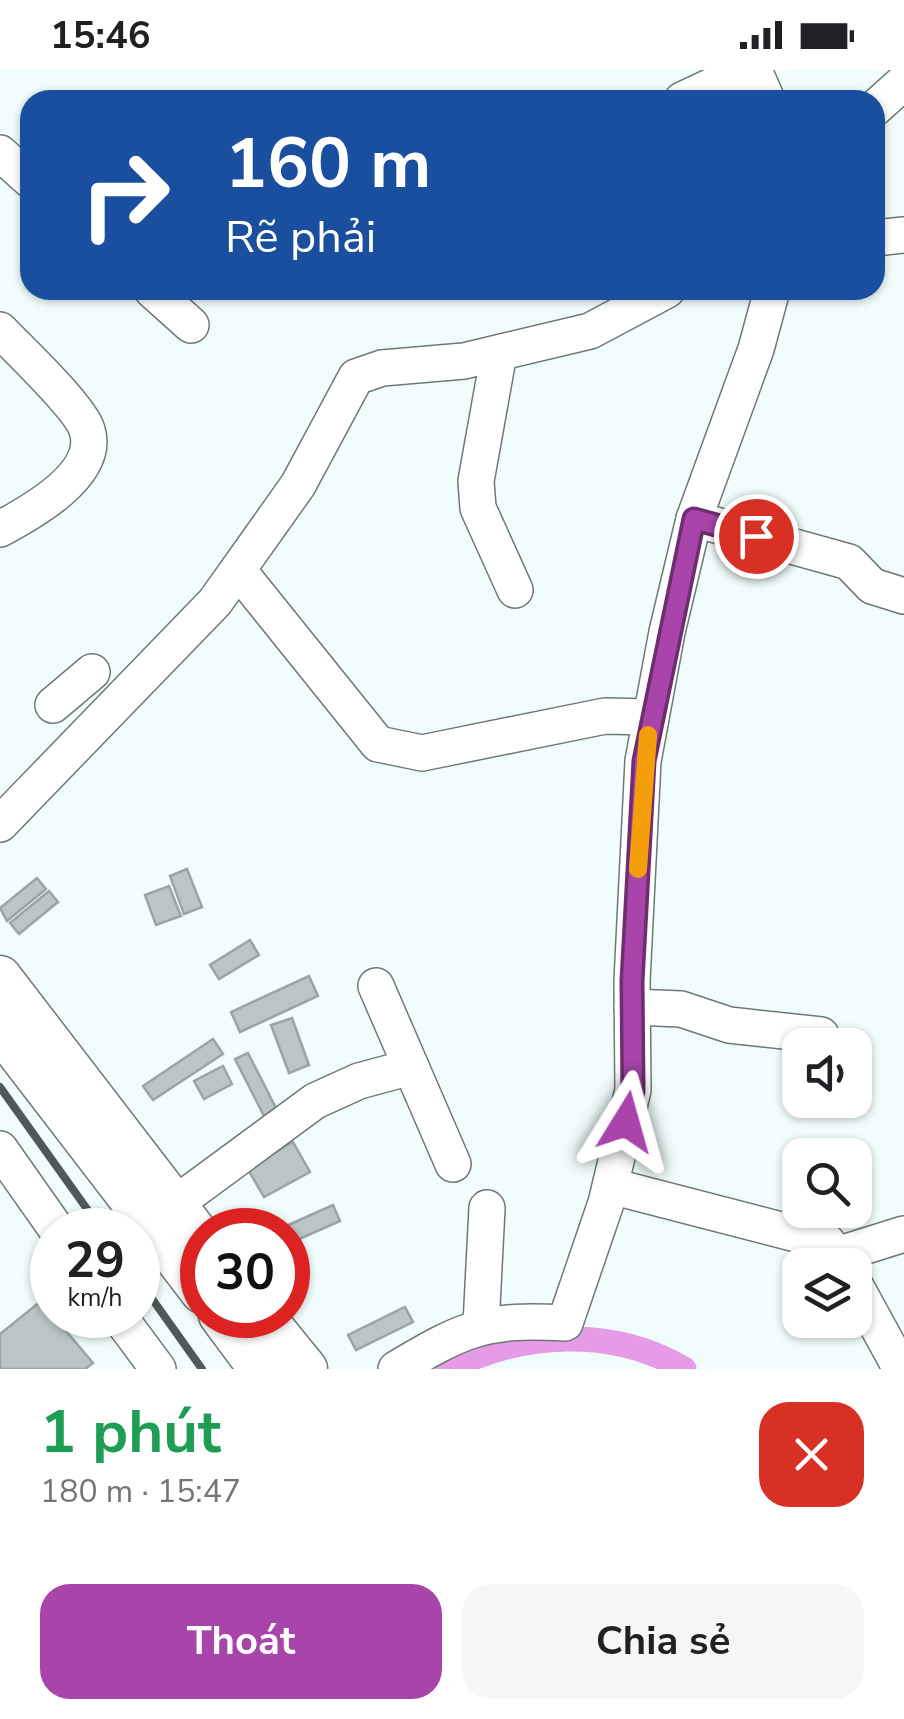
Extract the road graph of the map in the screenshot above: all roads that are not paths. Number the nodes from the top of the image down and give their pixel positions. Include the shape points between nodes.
1 (746, 70) edge
2 (904, 82) edge
3 (703, 90) edge
4 (885, 99) edge
5 (0, 152) edge
6 (20, 171) edge
7 (163, 300) edge
8 (647, 300) edge
9 (769, 300) edge
10 (191, 325) dead end
11 (0, 330) edge
12 (499, 353) junction
13 (694, 519) junction
14 (0, 528) edge
15 (238, 570) junction
16 (515, 590) dead end
17 (904, 596) edge
18 (71, 689) dead end
19 (99, 717) junction
20 (652, 717) junction
21 (0, 824) edge
22 (0, 977) edge
23 (376, 986) dead end
24 (632, 1007) junction
25 (0, 1029) edge
26 (782, 1031) edge
27 (411, 1067) junction
28 (0, 1149) edge
29 (453, 1164) dead end
30 (610, 1186) junction
31 (175, 1204) junction
32 (42, 1208) edge
33 (487, 1208) dead end
34 (180, 1211) edge
35 (904, 1234) edge
36 (831, 1248) edge
37 (870, 1248) edge
38 (180, 1263) edge
39 (872, 1317) edge
40 (481, 1325) junction
41 (135, 1338) edge
42 (237, 1338) edge
43 (281, 1338) edge
44 (158, 1369) edge
45 (260, 1369) edge
46 (306, 1369) edge
47 (396, 1369) edge
48 (901, 1369) edge

1 - 3 street
2 - 4 street
5 - 6 street
7 - 10 street
8 - 12 street via 590,331
9 - 13 street
11 - 14 street via 80,418 88,440 78,468 55,496
12 - 15 street via 356,377 298,485
12 - 16 street via 476,481 478,508
13 - 17 street via 850,562 872,586
13 - 20 street
15 - 19 street via 216,602
15 - 20 street via 378,744 422,753 604,716
18 - 19 street
19 - 21 street
20 - 24 street
22 - 31 main road
23 - 27 street
24 - 26 street via 682,1009 728,1026
24 - 30 street via 633,1090
25 - 38 main road
27 - 29 street
27 - 31 street via 315,1102
28 - 32 street
30 - 36 street
30 - 40 street via 565,1323
31 - 34 main road
33 - 40 street
35 - 37 street
39 - 48 street
40 - 47 street
41 - 44 street
42 - 45 main road
43 - 46 main road

